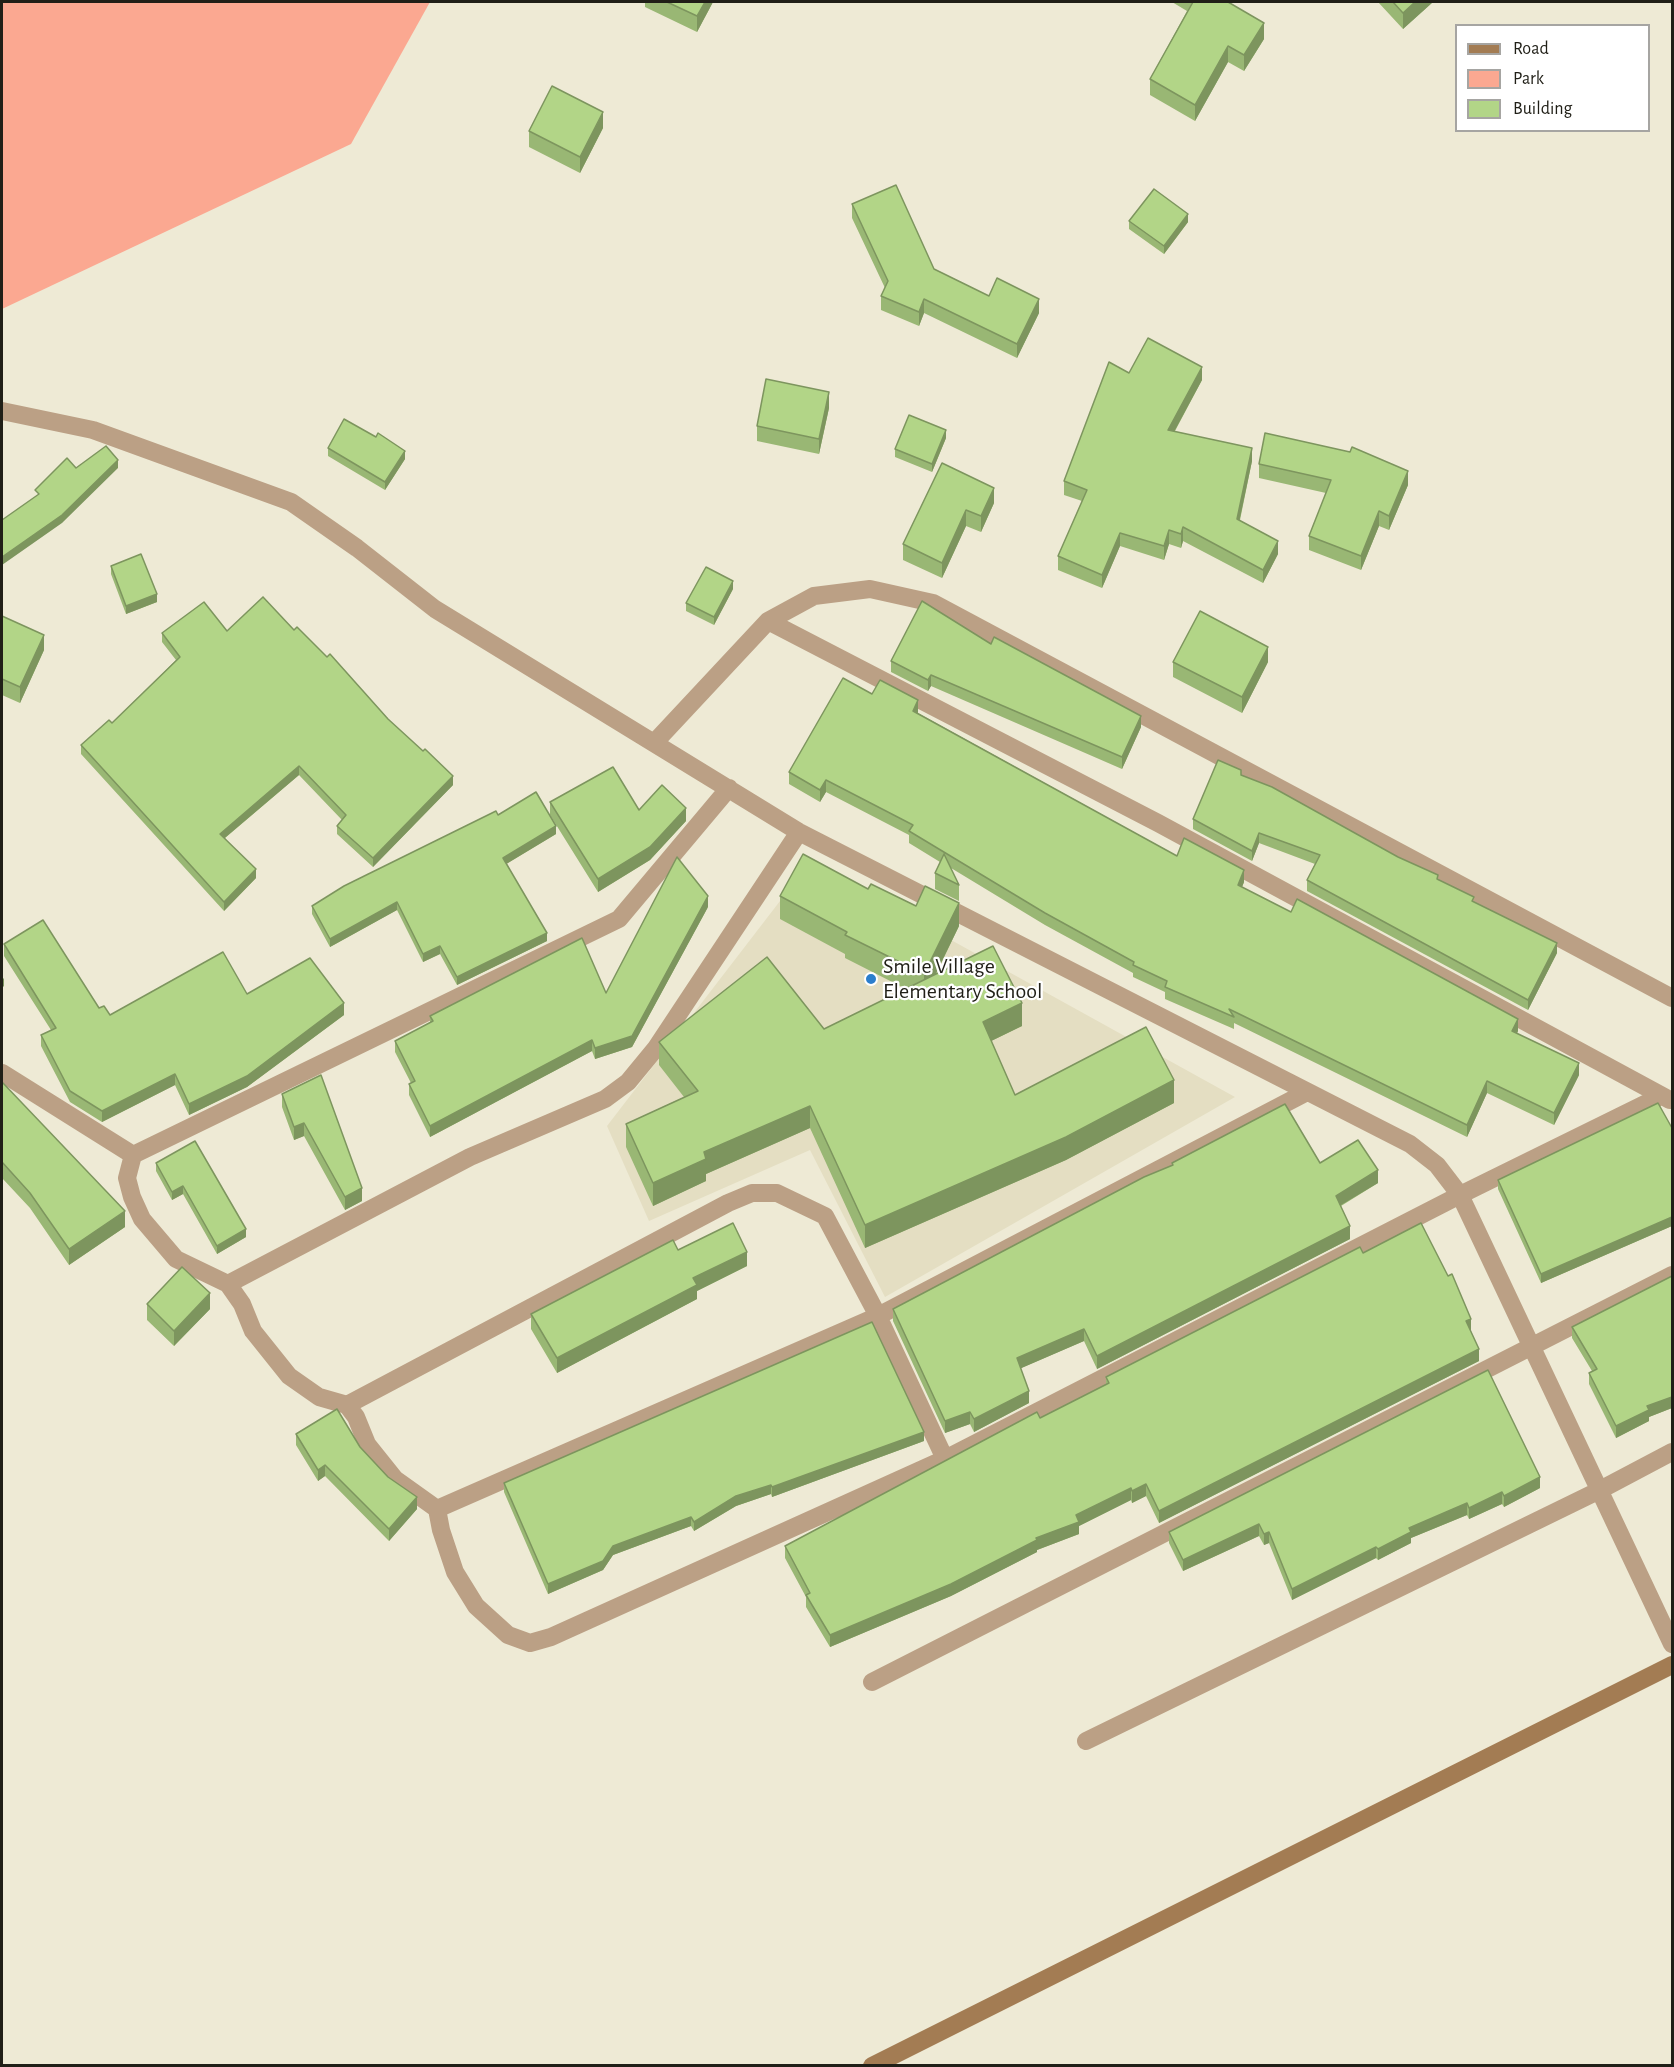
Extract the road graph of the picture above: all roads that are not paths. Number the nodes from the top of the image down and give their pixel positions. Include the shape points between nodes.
1 (2, 411) edge
2 (768, 621) junction
3 (655, 742) junction
4 (729, 788) junction
5 (799, 832) junction
6 (1672, 998) edge
7 (2, 1073) edge
8 (1307, 1092) junction
9 (1667, 1098) edge
10 (133, 1155) junction
11 (1460, 1195) junction
12 (1672, 1275) edge
13 (228, 1284) junction
14 (878, 1316) junction
15 (1532, 1346) junction
16 (347, 1405) junction
17 (1672, 1452) edge
18 (945, 1459) junction
19 (1600, 1490) junction
20 (437, 1509) junction
21 (1672, 1644) edge
22 (1672, 1665) edge
23 (872, 1682) dead end
24 (1086, 1741) dead end
25 (872, 2066) edge

1 - 3 street via 93,430 291,502 435,609
2 - 3 street
2 - 6 street via 814,596 870,588 933,603
2 - 9 street via 1158,823
3 - 4 street
4 - 5 street
4 - 10 street via 619,919
5 - 8 street
5 - 13 street via 656,1048 628,1082 606,1099 470,1157
7 - 10 street
8 - 11 street via 1410,1144 1437,1165
8 - 14 street
9 - 11 street
10 - 13 street via 127,1178 142,1219 176,1259
11 - 15 street
11 - 18 street
12 - 15 street
13 - 16 street via 253,1331 289,1376 319,1397
14 - 16 street via 825,1216 777,1193 752,1193
14 - 18 street
14 - 20 street
15 - 19 street
15 - 23 street
16 - 20 street via 367,1444 395,1479
17 - 19 street
18 - 20 street via 551,1637 530,1643 508,1635 476,1606 455,1572
19 - 21 street
19 - 24 street
22 - 25 street

